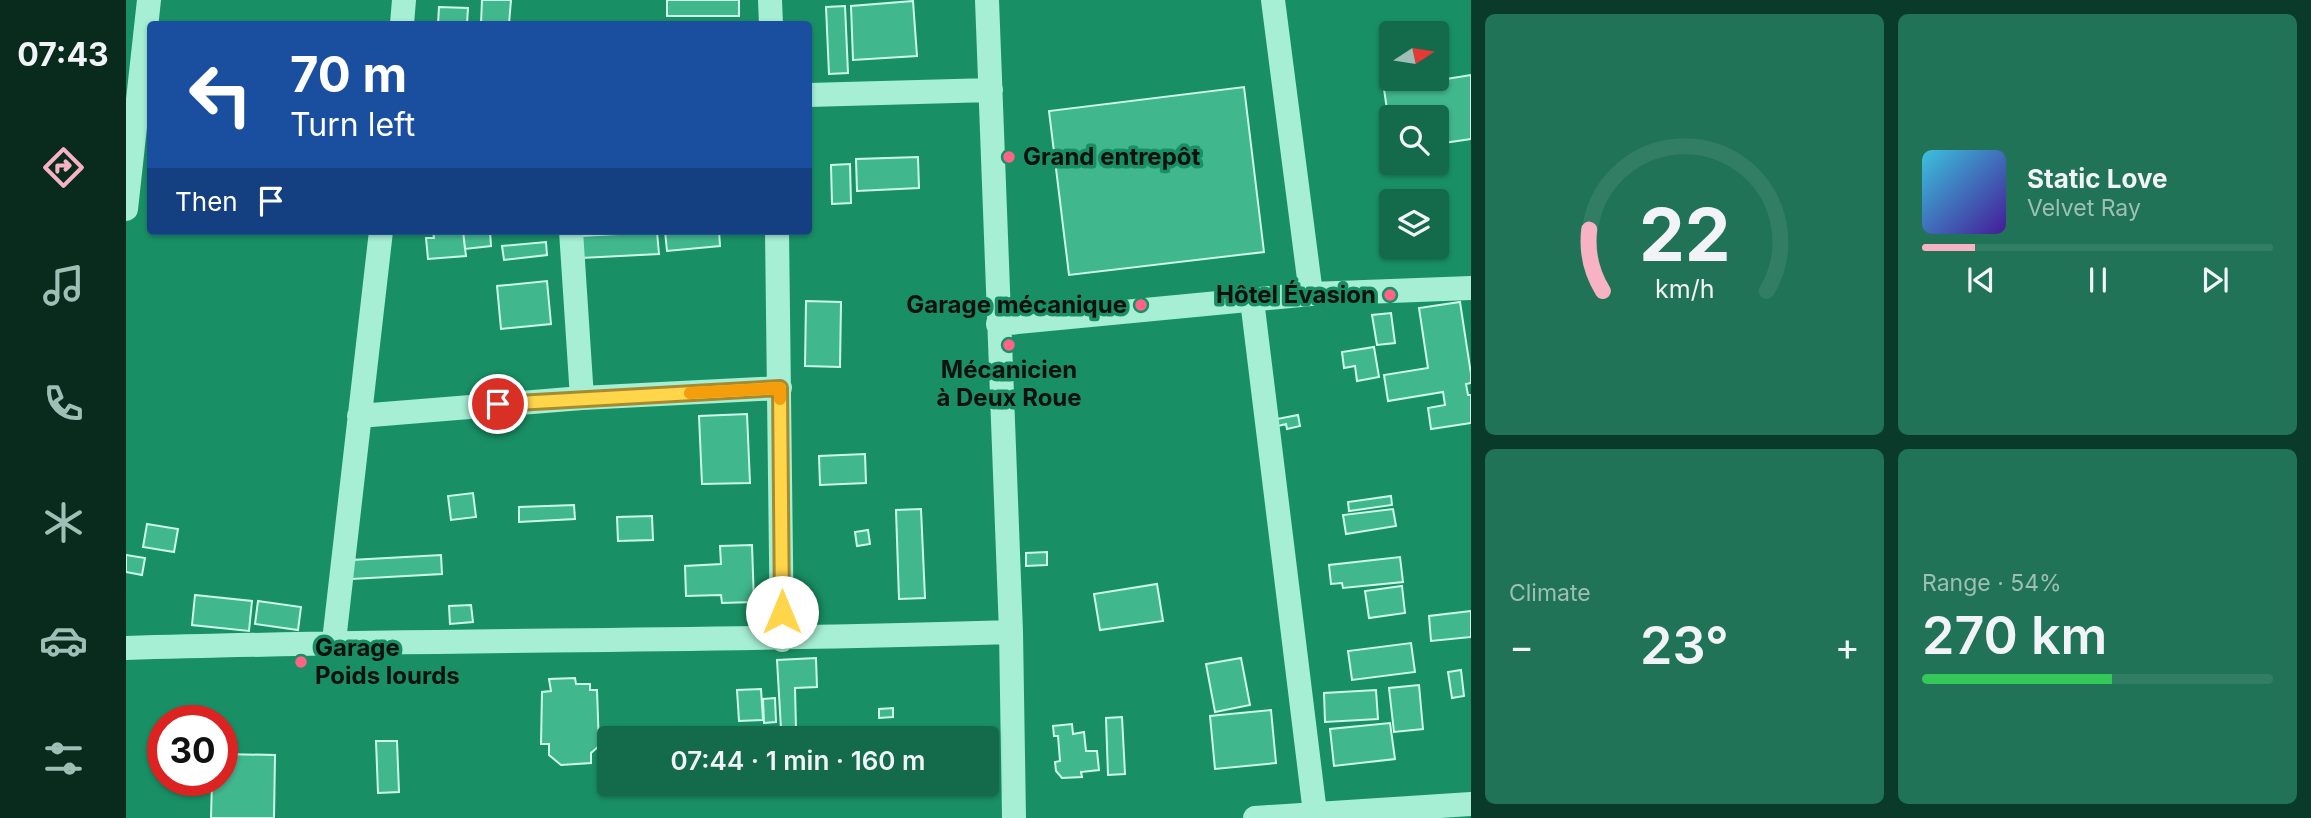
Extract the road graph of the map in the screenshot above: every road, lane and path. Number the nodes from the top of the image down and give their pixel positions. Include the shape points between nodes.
1 (149, 0) edge
2 (404, 0) edge
3 (770, 0) edge
4 (987, 0) edge
5 (1273, 0) edge
6 (402, 21) edge
7 (771, 21) edge
8 (991, 90) junction
9 (812, 95) edge
10 (126, 209) edge
11 (381, 235) edge
12 (571, 235) edge
13 (777, 235) edge
14 (1471, 288) edge
15 (1311, 294) junction
16 (1252, 300) junction
17 (998, 324) junction
18 (780, 388) junction
19 (582, 398) junction
20 (359, 416) junction
21 (1011, 632) junction
22 (782, 640) junction
23 (334, 641) junction
24 (126, 648) edge
25 (1471, 804) edge
26 (1315, 813) junction
27 (1265, 817) edge
28 (1014, 818) edge

1 - 10 street
2 - 6 street
3 - 7 street
4 - 8 street
5 - 15 street
8 - 9 street
8 - 17 street
11 - 20 street
12 - 19 street
13 - 18 street
14 - 15 street
15 - 16 street
16 - 17 street
16 - 26 street
17 - 21 street
18 - 19 street
18 - 22 street
19 - 20 street
20 - 23 street
21 - 22 street
21 - 28 street
22 - 23 street
23 - 24 street
25 - 26 street
26 - 27 street

